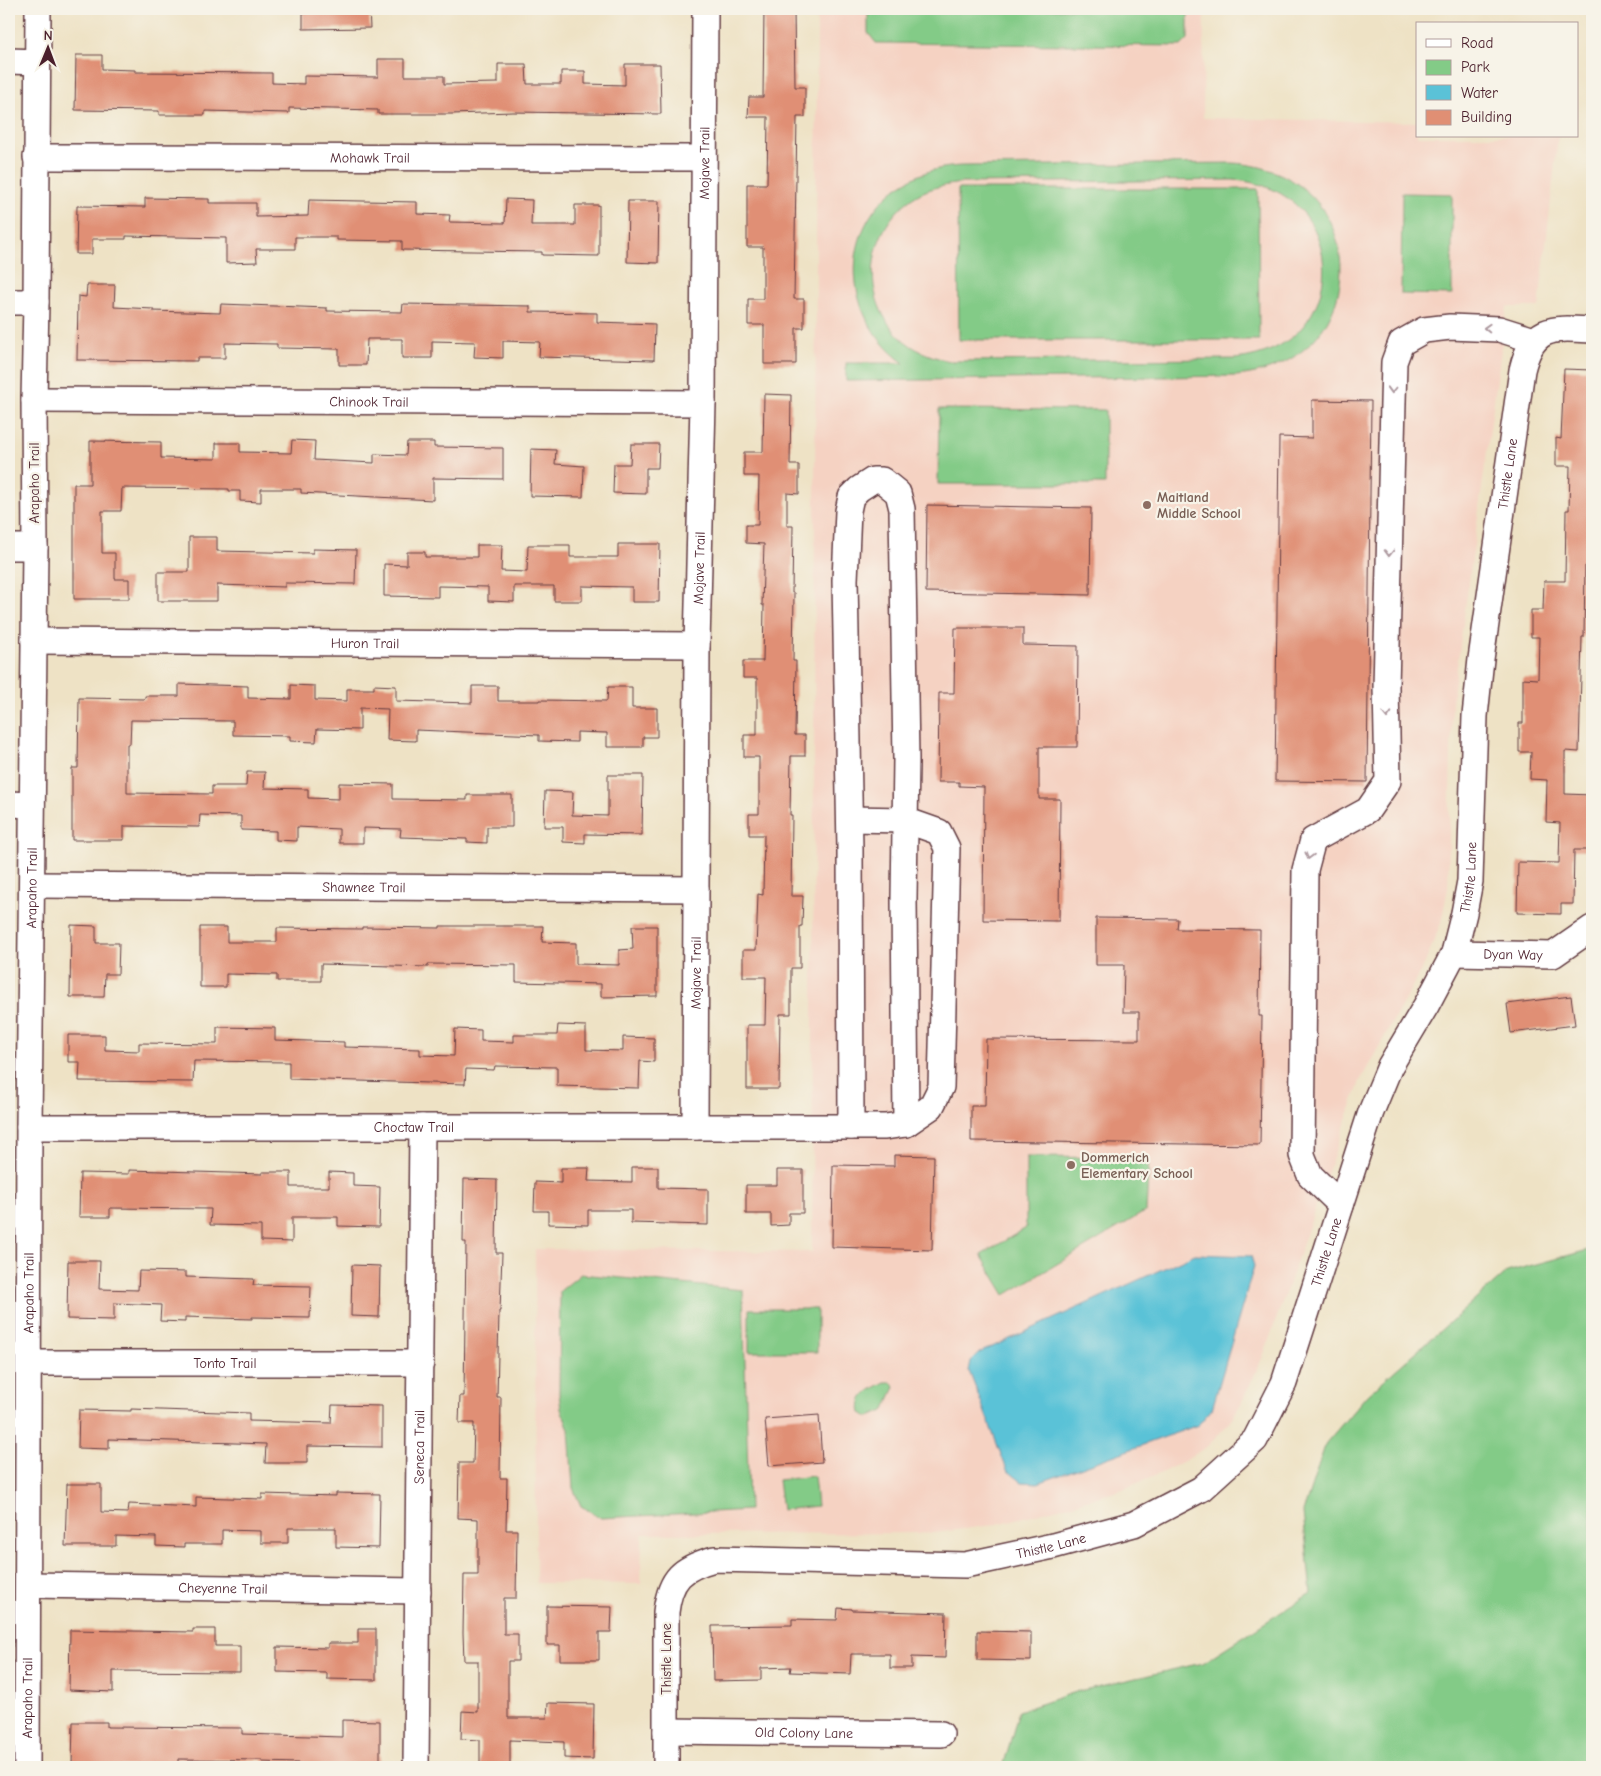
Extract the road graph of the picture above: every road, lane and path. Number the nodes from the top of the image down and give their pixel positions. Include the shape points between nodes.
1 (38, 9) edge
2 (705, 9) edge
3 (9, 61) edge
4 (38, 62) junction
5 (36, 156) junction
6 (704, 158) junction
7 (9, 302) edge
8 (36, 302) junction
9 (1592, 330) edge
10 (1534, 340) junction
11 (34, 400) junction
12 (703, 403) junction
13 (9, 547) edge
14 (35, 547) junction
15 (34, 641) junction
16 (697, 646) junction
17 (21, 804) edge
18 (850, 818) junction
19 (905, 820) junction
20 (32, 885) junction
21 (696, 889) junction
22 (1592, 928) edge
23 (1454, 953) junction
24 (20, 1056) edge
25 (906, 1124) junction
26 (29, 1127) junction
27 (422, 1127) junction
28 (695, 1127) junction
29 (851, 1127) junction
30 (1341, 1205) junction
31 (30, 1363) junction
32 (421, 1363) junction
33 (19, 1551) edge
34 (29, 1585) junction
35 (418, 1590) junction
36 (666, 1731) junction
37 (941, 1734) dead end
38 (27, 1767) edge
39 (416, 1767) edge
40 (666, 1767) edge

1 - 4 street, Arapaho Trail
2 - 6 street, Mojave Trail
3 - 4 street
4 - 5 street, Arapaho Trail
5 - 6 street, Mohawk Trail
5 - 8 street, Arapaho Trail
6 - 12 street, Mojave Trail
7 - 8 street
8 - 11 street, Arapaho Trail
9 - 10 street via 1550,330
10 - 23 street, Thistle Lane via 1526,353 1522,370 1481,659 1475,716 1470,881
10 -> 30 street via 1499,329 1450,327 1424,330 1401,343 1394,362 1386,677 1388,780 1368,810 1313,840 1305,870 1302,1155 1310,1175
11 - 12 street, Chinook Trail
11 - 14 street, Arapaho Trail
12 - 16 street, Mojave Trail
13 - 14 street
14 - 15 street, Arapaho Trail
15 - 16 street, Huron Trail
15 - 17 street, Arapaho Trail
16 - 21 street, Mojave Trail
17 - 20 street, Arapaho Trail
18 - 19 street
18 - 19 street via 845,580 848,512 851,497 858,489 873,480 882,480 898,493 902,509
18 - 29 street
19 - 25 street
19 - 25 street via 939,832 946,848 941,1087 930,1107
20 - 21 street, Shawnee Trail
20 - 24 street, Arapaho Trail
21 - 28 street, Mojave Trail
22 - 23 street, Dyan Way via 1553,955
23 - 30 street, Thistle Lane via 1390,1066 1371,1112
24 - 26 street, Arapaho Trail
25 - 29 street, Choctaw Trail
26 - 27 street, Choctaw Trail
26 - 31 street, Arapaho Trail
27 - 28 street, Choctaw Trail
27 - 32 street, Seneca Trail
28 - 29 street, Choctaw Trail
30 - 36 street, Thistle Lane via 1284,1383 1254,1440 1201,1489 1134,1524 965,1565 714,1559 696,1564 672,1585 668,1596
31 - 32 street, Tonto Trail
31 - 33 street, Arapaho Trail
32 - 35 street, Seneca Trail
33 - 34 street, Arapaho Trail
34 - 35 street, Cheyenne Trail
34 - 38 street, Arapaho Trail
35 - 39 street, Seneca Trail
36 - 37 street, Old Colony Lane
36 - 40 street, Thistle Lane

